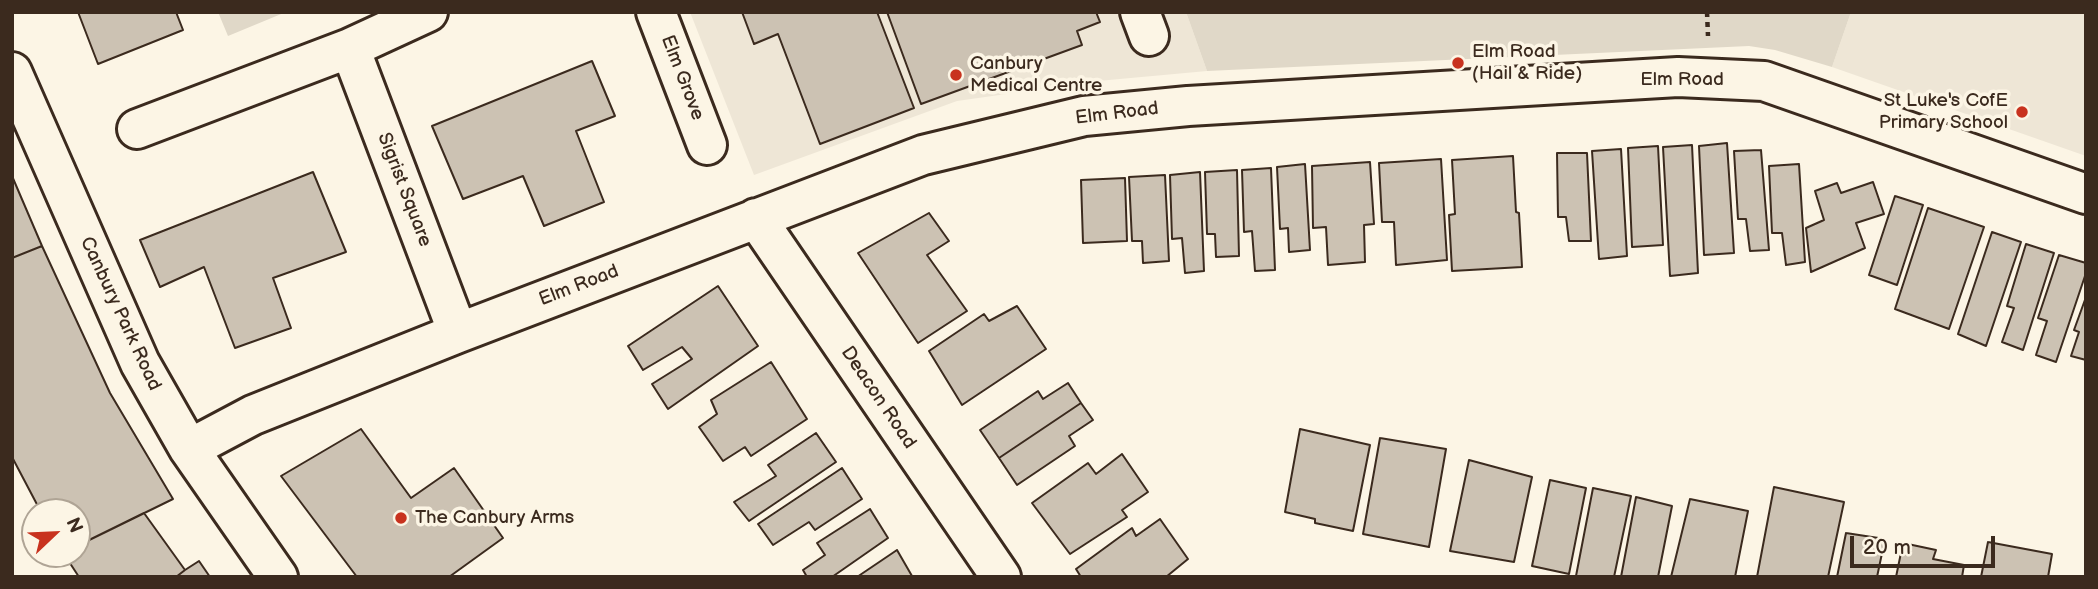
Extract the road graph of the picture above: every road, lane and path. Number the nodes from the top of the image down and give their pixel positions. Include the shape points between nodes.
1 (428, 12) edge
2 (656, 12) edge
3 (350, 48) junction
4 (12, 72) edge
5 (137, 129) dead end
6 (707, 145) dead end
7 (2086, 194) edge
8 (756, 218) junction
9 (458, 332) junction
10 (189, 449) junction
11 (278, 577) edge
12 (1001, 577) edge

1 - 3 street
2 - 6 street, Elm Grove
3 - 5 street
3 - 9 street, Sigrist Square
4 - 10 street, Canbury Park Road via 140,363
7 - 8 street, Elm Road via 1764,81 1678,77 1084,116 923,155
8 - 9 street, Elm Road
8 - 12 street, Deacon Road
9 - 10 street, Elm Road via 253,415
10 - 11 street, Canbury Park Road

